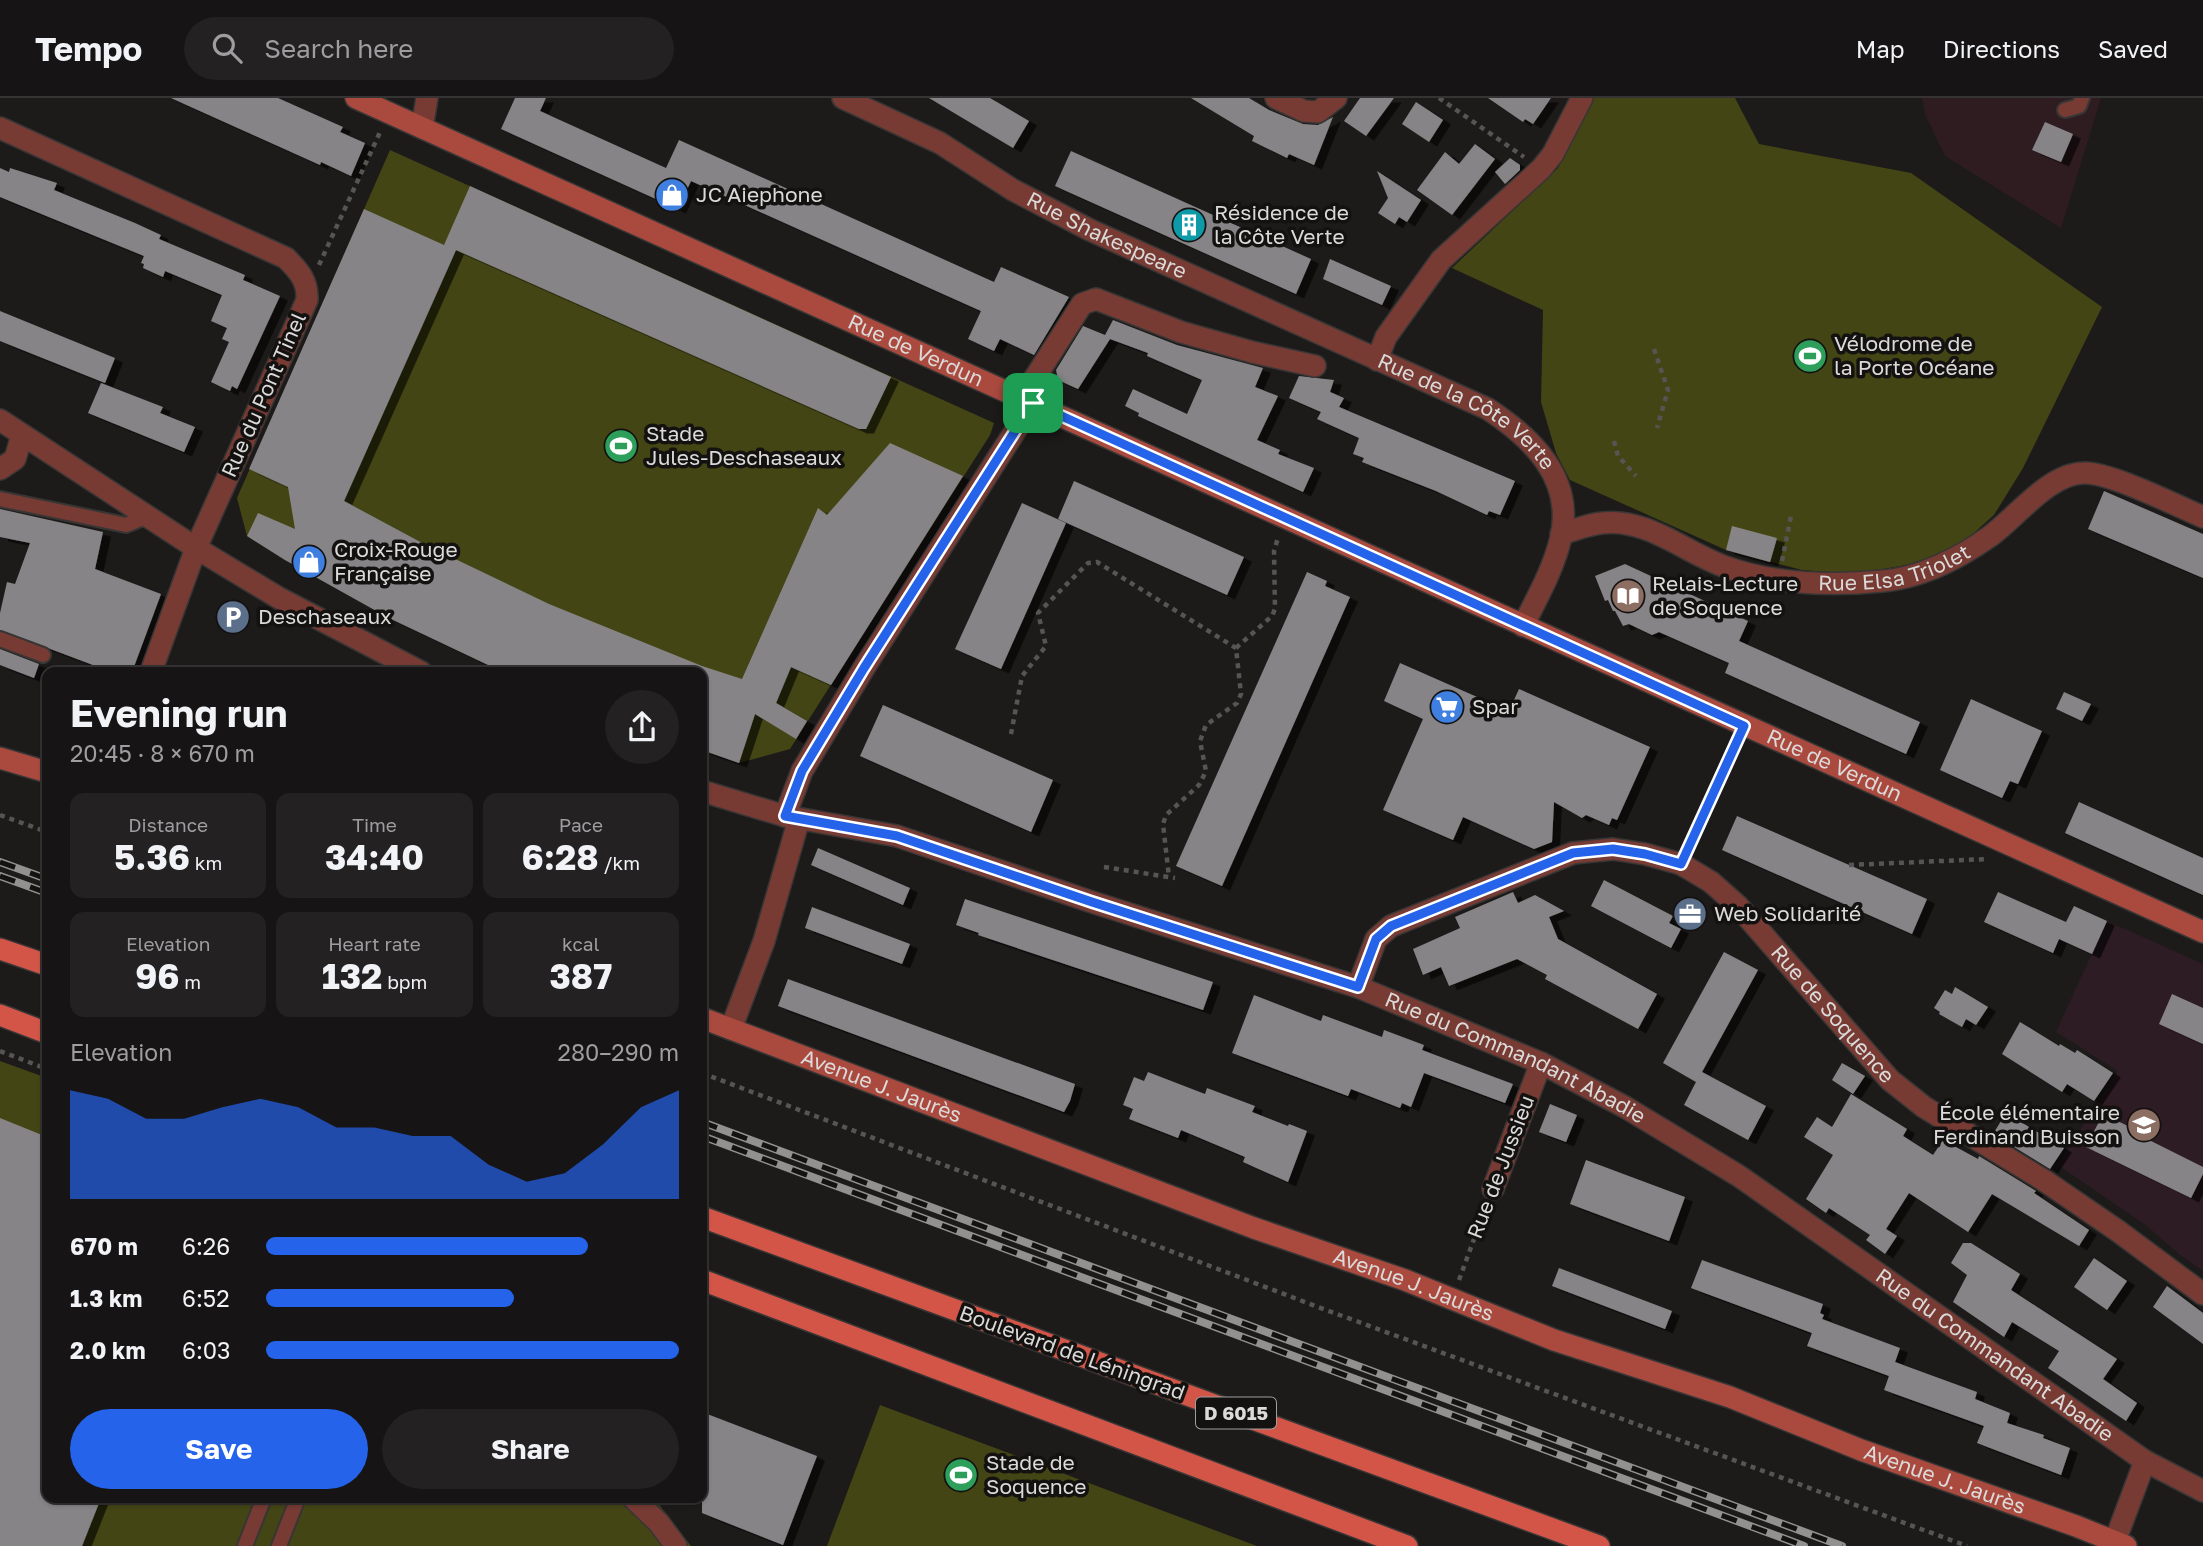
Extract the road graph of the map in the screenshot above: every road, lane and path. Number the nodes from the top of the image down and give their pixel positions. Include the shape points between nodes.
1 (427, 98) edge
2 (843, 98) edge
3 (1276, 98) edge
4 (1336, 98) edge
5 (1439, 98) edge
6 (1581, 98) edge
7 (2082, 98) edge
8 (360, 99) edge
9 (2065, 110) dead end
10 (0, 128) edge
11 (422, 128) junction
12 (375, 142) dead end
13 (1541, 169) junction
14 (319, 265) dead end
15 (1654, 349) dead end
16 (1377, 360) junction
17 (1315, 366) dead end
18 (1027, 400) junction
19 (0, 420) edge
20 (1657, 428) dead end
21 (22, 435) junction
22 (1614, 441) dead end
23 (0, 469) edge
24 (1636, 476) dead end
25 (0, 499) edge
26 (148, 516) junction
27 (1791, 516) dead end
28 (2203, 517) edge
29 (1286, 518) junction
30 (1562, 534) junction
31 (196, 548) junction
32 (1778, 579) junction
33 (1523, 626) junction
34 (0, 639) edge
35 (1236, 648) junction
36 (43, 655) dead end
37 (152, 667) edge
38 (411, 667) edge
39 (1744, 726) junction
40 (1011, 734) dead end
41 (0, 758) edge
42 (42, 771) edge
43 (707, 792) edge
44 (0, 815) edge
45 (792, 818) junction
46 (42, 830) edge
47 (1997, 859) dead end
48 (1681, 864) junction
49 (1849, 865) dead end
50 (1104, 867) dead end
51 (2203, 932) edge
52 (0, 949) edge
53 (42, 963) edge
54 (1358, 987) junction
55 (0, 1015) edge
56 (707, 1020) edge
57 (731, 1029) junction
58 (42, 1031) edge
59 (0, 1051) edge
60 (1541, 1063) junction
61 (42, 1067) edge
62 (707, 1075) edge
63 (1493, 1189) joint
64 (707, 1219) edge
65 (1462, 1272) dead end
66 (707, 1282) edge
67 (2203, 1294) edge
68 (2145, 1461) junction
69 (2203, 1491) edge
70 (262, 1503) edge
71 (296, 1503) edge
72 (638, 1503) edge
73 (2120, 1544) edge
74 (245, 1546) edge
75 (279, 1546) edge
76 (676, 1546) edge
77 (1407, 1546) edge
78 (1599, 1546) edge
79 (1967, 1546) edge

1 - 11 street
2 - 16 street, Rue Shakespeare via 940,143 1013,190 1090,230
3 - 4 street via 1318,112
5 - 13 path
6 - 13 street, Rue de la Côte Verte via 1553,155
7 - 9 lane via 2079,106
8 - 11 main road, Rue de Verdun
10 - 31 street, Rue du Pont Tinel via 286,258 308,288 307,300
11 - 18 main road, Rue de Verdun
12 - 14 path
13 - 16 street, Rue de la Côte Verte via 1441,260 1386,337
15 - 20 path via 1668,390
16 - 30 street, Rue de la Côte Verte via 1516,427 1553,473 1561,502
17 - 18 street via 1181,332 1096,299 1082,304
18 - 29 main road, Rue de Verdun
18 - 45 street via 802,771
19 - 21 street
21 - 23 street via 15,458
21 - 26 street
22 - 24 path via 1618,456
25 - 26 lane via 126,525
26 - 31 street
27 - 32 path
28 - 32 street, Rue Elsa Triolet via 2085,472 2064,477 1987,538 1937,566 1884,581
29 - 33 main road, Rue de Verdun
29 - 35 path via 1274,551 1275,609
30 - 32 street, Rue Elsa Triolet via 1602,523 1623,524 1650,530 1723,566
30 - 33 street, Rue de la Côte Verte
31 - 37 street, Rue du Pont Tinel
31 - 38 street via 279,598
33 - 39 main road, Rue de Verdun
34 - 36 lane
35 - 40 path via 1097,562 1088,563 1038,614 1046,646 1022,676
35 - 50 path via 1241,694 1237,703 1206,725 1200,741 1206,771 1163,824 1172,878
39 - 48 path
39 - 51 main road, Rue de Verdun
41 - 42 main road
43 - 45 street, Rue du Commandant Abadie
44 - 46 path
45 - 54 street, Rue du Commandant Abadie via 897,836
45 - 57 street via 764,941
47 - 49 path
48 - 54 street, Rue de Soquence via 1613,849 1573,853 1391,926 1376,939
48 - 67 street, Rue de Soquence via 1737,905 1890,1080 1924,1107 2045,1181
52 - 53 main road
54 - 60 street, Rue du Commandant Abadie
55 - 58 main road
56 - 57 main road, Avenue J. Jaurès
57 - 73 main road, Avenue J. Jaurès via 1555,1340 1730,1398 1861,1451
59 - 61 path
60 - 63 street, Rue de Jussieu
60 - 68 street, Rue du Commandant Abadie via 1739,1176
62 - 79 path via 1331,1312
63 - 65 path, Rue de Jussieu
64 - 78 main road, Boulevard de Léningrad / D 6015
66 - 77 main road
68 - 69 street, Rue du Commandant Abadie
68 - 73 street
70 - 74 lane
71 - 75 lane
72 - 76 street

